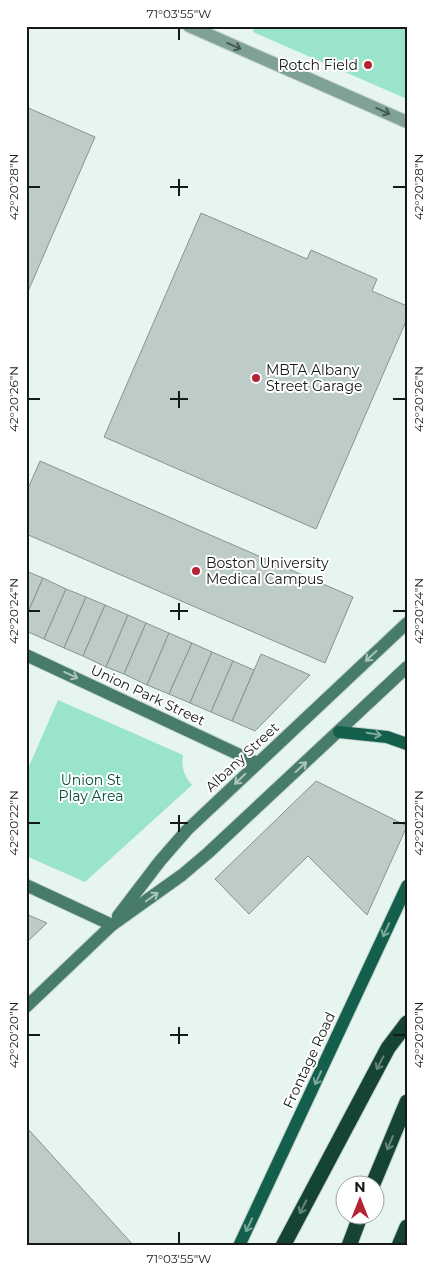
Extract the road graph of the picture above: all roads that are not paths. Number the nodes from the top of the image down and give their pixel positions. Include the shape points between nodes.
1 (189, 26) edge
2 (407, 122) edge
3 (407, 623) edge
4 (26, 655) edge
5 (407, 667) edge
6 (339, 732) junction
7 (407, 744) edge
8 (257, 762) junction
9 (26, 885) edge
10 (407, 886) edge
11 (112, 925) junction
12 (26, 1007) edge
13 (407, 1023) edge
14 (407, 1102) edge
15 (377, 1174) edge
16 (357, 1224) edge
17 (407, 1227) edge
18 (239, 1246) edge
19 (283, 1246) edge
20 (348, 1246) edge
21 (399, 1246) edge

1 -> 2 street
3 -> 8 main road, Albany Street
4 -> 8 main road, Union Park Street
5 - 6 main road, Albany Street
6 -> 7 main road via 381,735
11 -> 6 main road, Albany Street via 182,876
8 -> 11 main road, Albany Street via 187,830
9 - 11 main road
10 -> 18 main road, Frontage Road
11 - 12 main road, Albany Street
13 -> 19 highway via 388,1048
14 -> 15 highway
16 - 20 highway
17 - 21 highway

